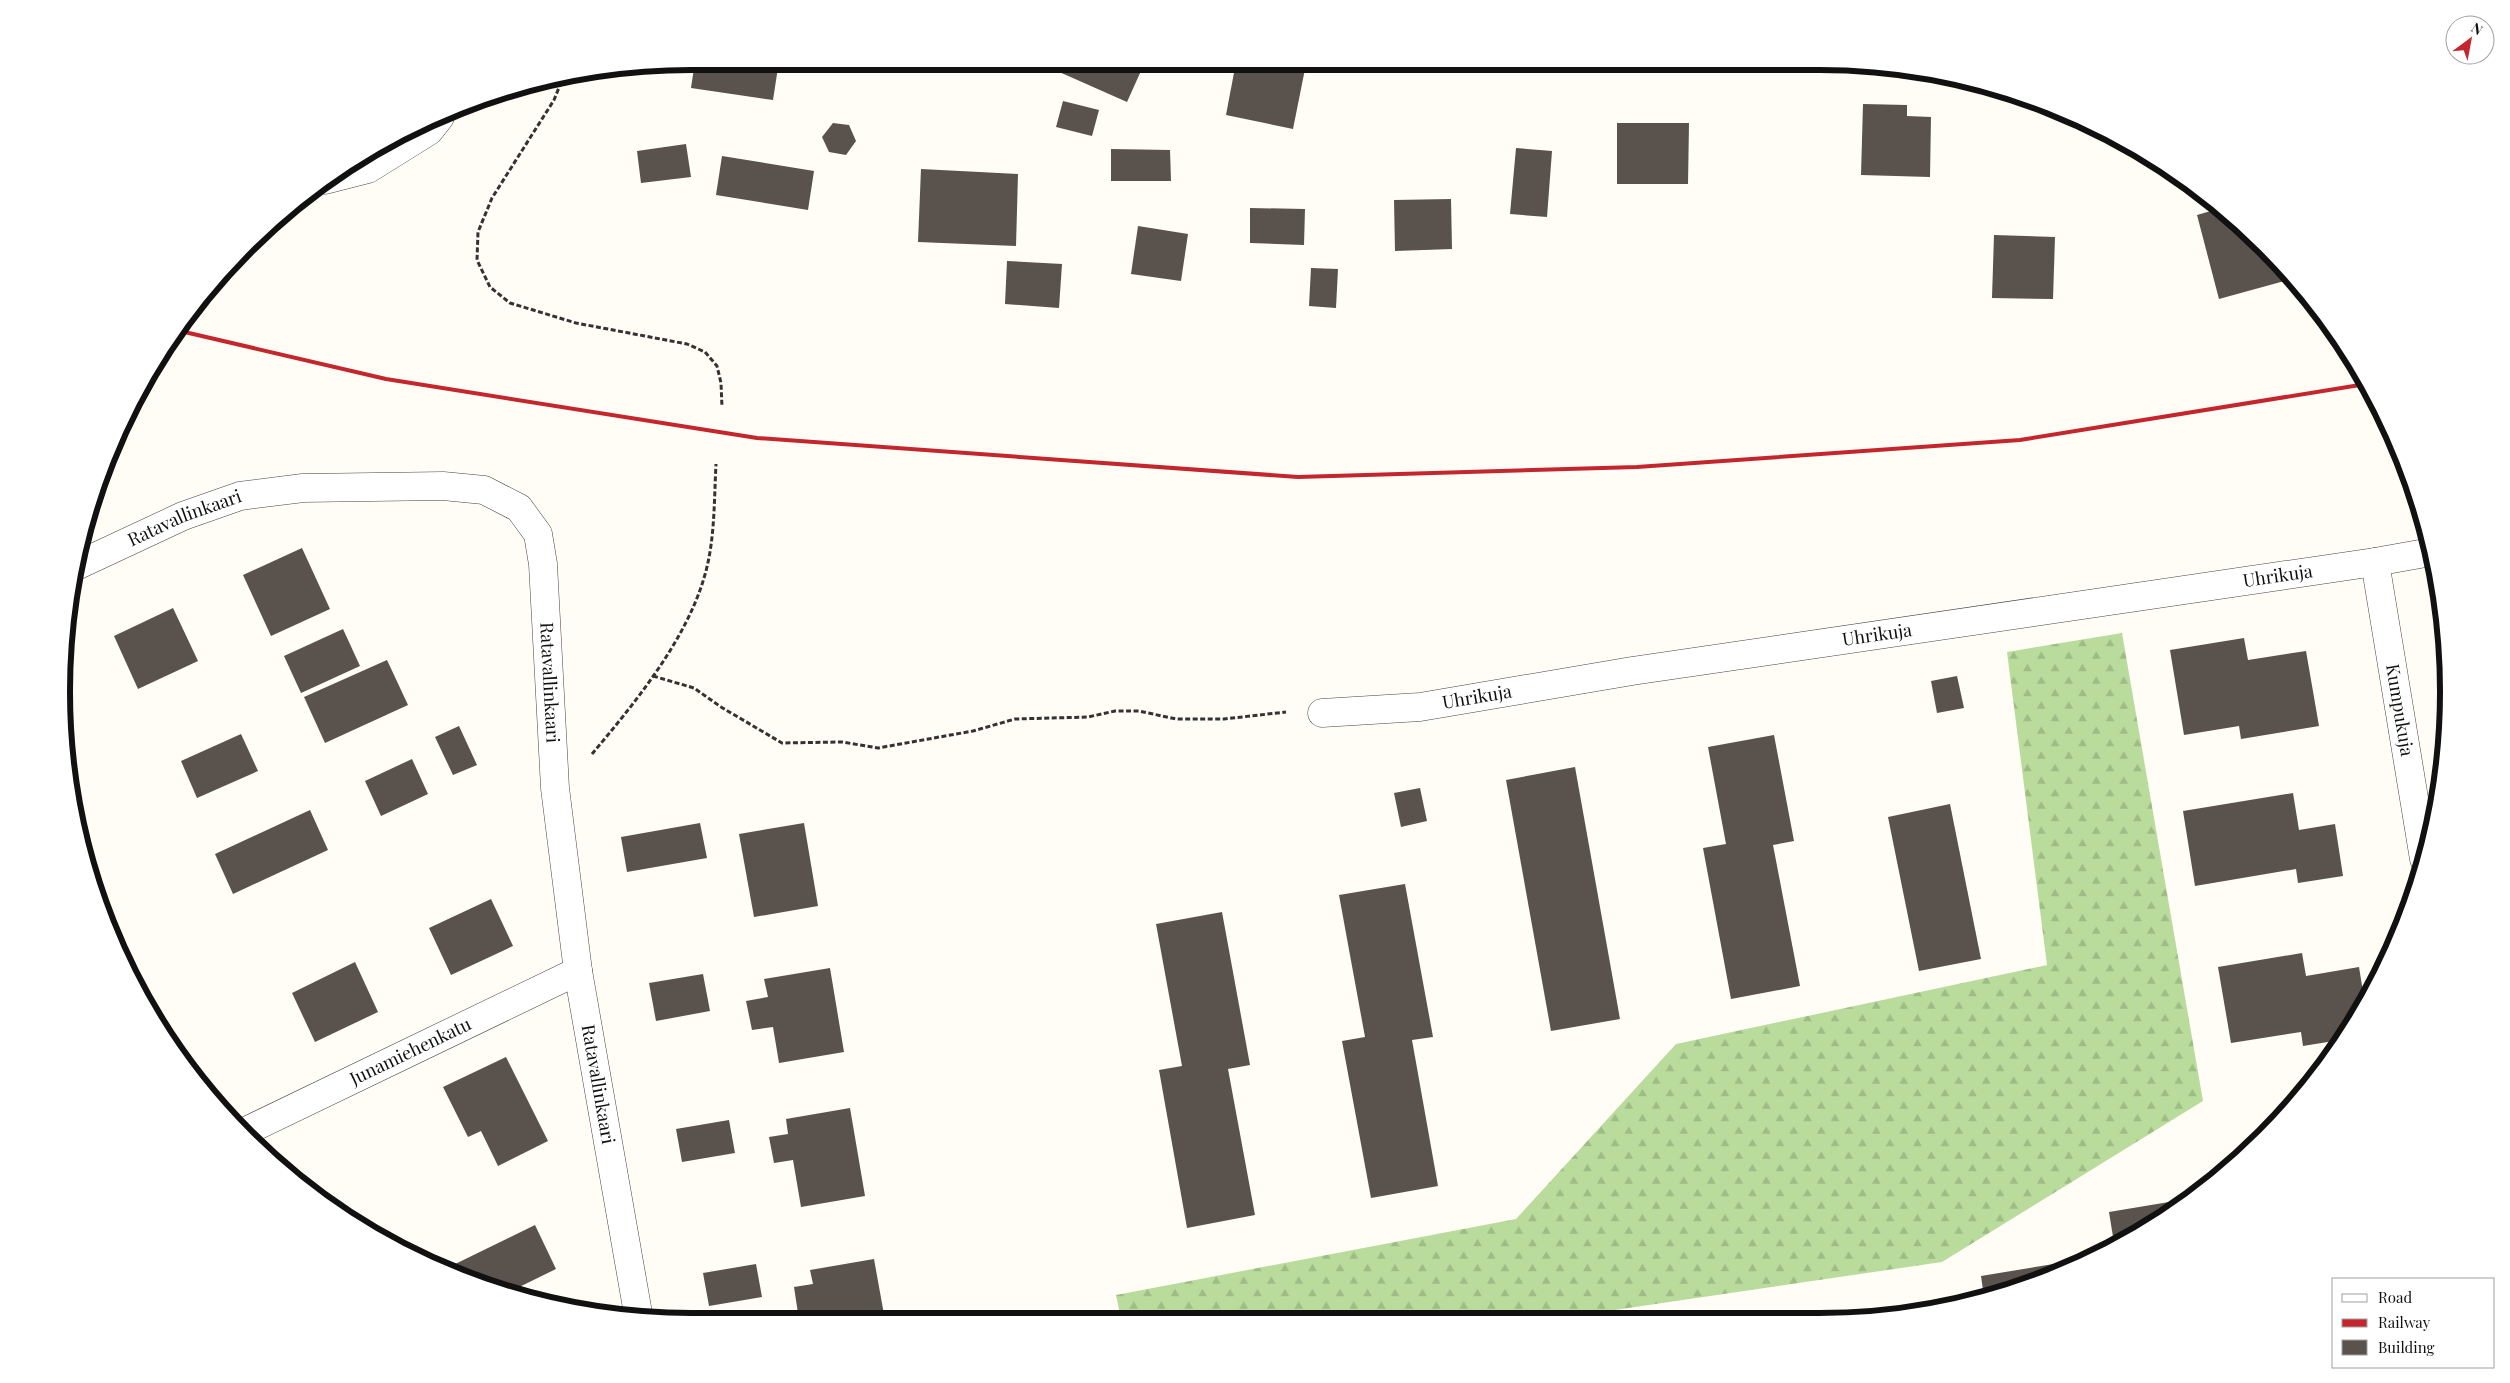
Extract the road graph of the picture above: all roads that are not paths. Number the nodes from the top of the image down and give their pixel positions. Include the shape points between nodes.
1 (432, 127) edge
2 (346, 175) edge
3 (2424, 553) edge
4 (84, 562) edge
5 (2376, 562) junction
6 (1322, 713) road end
7 (2421, 842) edge
8 (578, 971) junction
9 (250, 1129) edge
10 (638, 1311) edge

1 - 2 street via 368,170
3 - 5 street, Uhrikuja
4 - 8 street, Ratavallinkaari via 183,516 240,496 303,488 443,486 484,490 519,508 538,534 543,564 555,788
5 - 6 street, Uhrikuja via 1641,669 1420,707
5 - 7 street, Kumpukuja
8 - 9 street, Junamiehenkatu
8 - 10 street, Ratavallinkaari

